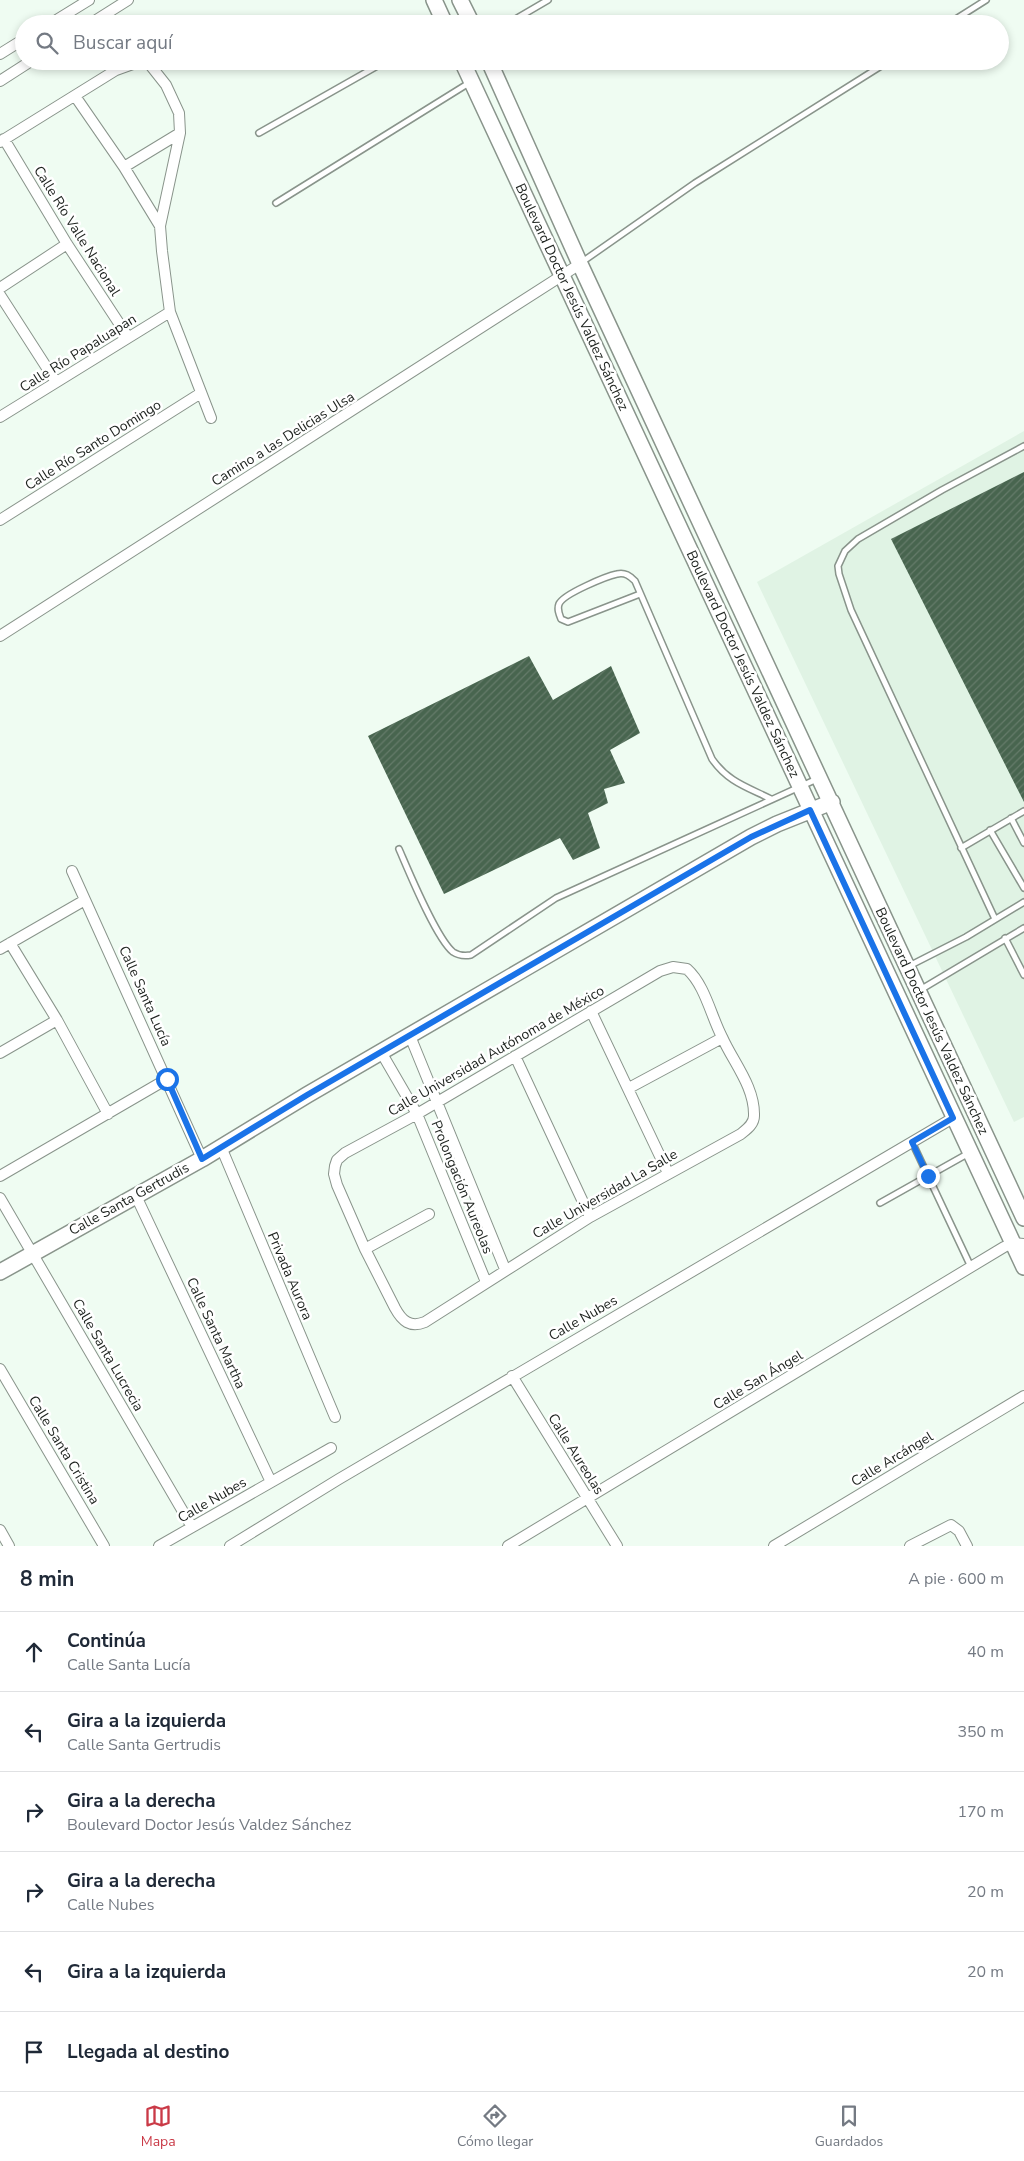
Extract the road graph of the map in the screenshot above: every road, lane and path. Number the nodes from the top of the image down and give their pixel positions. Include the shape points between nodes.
1 (88, 0) edge
2 (128, 0) edge
3 (434, 0) edge
4 (460, 0) edge
5 (548, 0) edge
6 (986, 0) edge
7 (64, 15) edge
8 (104, 15) edge
9 (441, 15) edge
10 (468, 15) edge
11 (522, 15) edge
12 (962, 15) edge
13 (15, 45) edge
14 (0, 54) edge
15 (17, 70) edge
16 (116, 70) edge
17 (154, 70) edge
18 (370, 70) edge
19 (466, 70) edge
20 (493, 70) edge
21 (875, 70) edge
22 (0, 81) edge
23 (471, 81) junction
24 (75, 96) junction
25 (180, 133) junction
26 (259, 133) dead end
27 (2, 140) edge
28 (124, 167) junction
29 (276, 203) dead end
30 (160, 226) junction
31 (67, 244) junction
32 (580, 264) junction
33 (563, 276) junction
34 (0, 288) edge
35 (0, 295) edge
36 (170, 312) junction
37 (128, 337) junction
38 (56, 382) junction
39 (201, 393) junction
40 (0, 417) edge
41 (211, 418) dead end
42 (1024, 446) edge
43 (0, 520) edge
44 (640, 594) junction
45 (0, 636) edge
46 (821, 778) junction
47 (800, 787) junction
48 (771, 799) junction
49 (832, 802) junction
50 (810, 810) junction
51 (1024, 811) edge
52 (1011, 818) junction
53 (990, 830) junction
54 (1024, 843) edge
55 (961, 848) junction
56 (399, 849) dead end
57 (72, 871) dead end
58 (1024, 888) edge
59 (85, 900) junction
60 (1024, 902) edge
61 (996, 919) junction
62 (1024, 928) edge
63 (1005, 938) junction
64 (10, 943) junction
65 (0, 949) edge
66 (907, 968) junction
67 (1024, 975) edge
68 (918, 991) junction
69 (591, 1011) junction
70 (57, 1020) junction
71 (410, 1036) junction
72 (722, 1038) junction
73 (381, 1052) junction
74 (0, 1053) edge
75 (515, 1056) junction
76 (167, 1079) junction
77 (629, 1088) junction
78 (437, 1102) junction
79 (108, 1114) junction
80 (417, 1114) junction
81 (953, 1118) junction
82 (912, 1142) junction
83 (221, 1147) junction
84 (970, 1152) junction
85 (202, 1159) junction
86 (668, 1173) junction
87 (0, 1176) edge
88 (928, 1176) junction
89 (136, 1196) junction
90 (0, 1198) edge
91 (880, 1203) dead end
92 (429, 1214) dead end
93 (590, 1217) junction
94 (1024, 1218) edge
95 (1019, 1243) edge
96 (365, 1249) junction
97 (33, 1252) junction
98 (971, 1267) junction
99 (1024, 1267) edge
100 (505, 1269) junction
101 (0, 1272) edge
102 (486, 1282) junction
103 (0, 1369) edge
104 (512, 1376) junction
105 (1024, 1396) edge
106 (335, 1417) dead end
107 (330, 1448) dead end
108 (271, 1482) junction
109 (587, 1498) junction
110 (192, 1526) junction
111 (0, 1530) edge
112 (9, 1546) edge
113 (104, 1546) edge
114 (159, 1546) edge
115 (230, 1546) edge
116 (508, 1546) edge
117 (617, 1546) edge
118 (774, 1546) edge
119 (910, 1546) edge
120 (967, 1546) edge

1 - 7 street
2 - 8 street
3 - 9 main road
4 - 10 main road
5 - 11 lane
6 - 12 lane
13 - 14 street
15 - 22 street
16 - 24 street
17 - 25 street via 166,85 179,113
18 - 26 lane
19 - 23 main road, Boulevard Doctor Jesús Valdez Sánchez
20 - 32 main road, Boulevard Doctor Jesús Valdez Sánchez
21 - 32 lane via 695,184
23 - 29 lane
23 - 33 main road, Boulevard Doctor Jesús Valdez Sánchez
24 - 27 street
24 - 28 street
25 - 28 street
25 - 30 street
27 - 31 street, Calle Río Valle Nacional
28 - 30 street
30 - 36 street
31 - 34 street
31 - 37 street, Calle Río Valle Nacional
32 - 33 street, Camino a las Delicias Ulsa
32 - 46 main road, Boulevard Doctor Jesús Valdez Sánchez
33 - 45 street, Camino a las Delicias Ulsa
33 - 47 main road, Boulevard Doctor Jesús Valdez Sánchez
35 - 38 street
36 - 37 street, Calle Río Papaluapan
36 - 39 street
37 - 38 street, Calle Río Papaluapan
38 - 40 street, Calle Río Papaluapan
39 - 41 street
39 - 43 street, Calle Río Santo Domingo
42 - 55 lane via 858,539 840,557 838,566 851,610
44 - 44 lane via 630,576 618,574 568,595 558,609 561,619 568,622
44 - 48 lane via 712,759 721,772 738,784
46 - 47 lane
46 - 49 main road, Boulevard Doctor Jesús Valdez Sánchez
47 - 48 lane
47 - 50 main road, Boulevard Doctor Jesús Valdez Sánchez
48 - 56 lane via 556,898 471,955 460,955 450,948 420,896
49 - 50 main road, Calle Santa Gertrudis
49 - 66 main road, Boulevard Doctor Jesús Valdez Sánchez
50 - 71 main road, Calle Santa Gertrudis via 751,837
50 - 81 main road, Boulevard Doctor Jesús Valdez Sánchez
51 - 52 lane
52 - 53 lane
52 - 54 lane
53 - 55 lane
53 - 58 lane
55 - 61 lane
57 - 59 street, Calle Santa Lucía
59 - 64 street
59 - 76 street, Calle Santa Lucía
60 - 61 lane
61 - 66 lane
62 - 63 lane
63 - 67 lane
63 - 68 lane
64 - 65 street
64 - 70 street
66 - 68 main road, Boulevard Doctor Jesús Valdez Sánchez
68 - 94 main road, Boulevard Doctor Jesús Valdez Sánchez
69 - 72 street, Calle Universidad Autónoma de México via 660,971 682,967 690,972
69 - 75 street, Calle Universidad Autónoma de México
69 - 77 street
70 - 74 street
70 - 79 street
71 - 73 main road, Calle Santa Gertrudis
71 - 78 street, Prolongación Aureolas
72 - 77 street
72 - 86 street, Calle Universidad La Salle via 744,1078 752,1102 754,1117 751,1125 742,1134
73 - 80 street, Prolongación Aureolas
73 - 83 main road, Calle Santa Gertrudis
75 - 78 street, Calle Universidad Autónoma de México
75 - 93 street
76 - 79 street
76 - 85 street, Calle Santa Lucía
77 - 86 street
78 - 80 street, Calle Universidad Autónoma de México
78 - 100 street, Prolongación Aureolas
79 - 87 street
80 - 96 street, Calle Universidad Autónoma de México via 337,1160 334,1174
80 - 102 street, Prolongación Aureolas
81 - 82 street, Calle Nubes
81 - 84 main road, Boulevard Doctor Jesús Valdez Sánchez
82 - 88 lane
82 - 104 street, Calle Nubes
83 - 85 main road, Calle Santa Gertrudis
83 - 106 street, Privada Aurora
84 - 88 lane
84 - 95 main road, Boulevard Doctor Jesús Valdez Sánchez
85 - 89 main road, Calle Santa Gertrudis
86 - 93 street, Calle Universidad La Salle
88 - 91 lane
88 - 98 lane
89 - 97 main road, Calle Santa Gertrudis
89 - 108 street, Calle Santa Martha
90 - 97 street, Calle Santa Lucrecia
92 - 96 street
93 - 100 street, Calle Universidad La Salle
95 - 98 street, Calle San Ángel
95 - 99 main road, Boulevard Doctor Jesús Valdez Sánchez
96 - 102 street, Calle Universidad La Salle via 406,1323 419,1325
97 - 101 main road, Calle Santa Gertrudis
97 - 110 street, Calle Santa Lucrecia
98 - 109 street, Calle San Ángel
100 - 102 street, Calle Universidad La Salle
103 - 113 street, Calle Santa Cristina
104 - 109 street, Calle Aureolas
104 - 115 street, Calle Nubes
105 - 118 street, Calle Arcángel
107 - 108 street, Calle Nubes
108 - 110 street, Calle Nubes
109 - 116 street, Calle San Ángel
109 - 117 street, Calle Aureolas
110 - 114 street, Calle Nubes
111 - 112 street
119 - 120 street via 951,1525 959,1531

